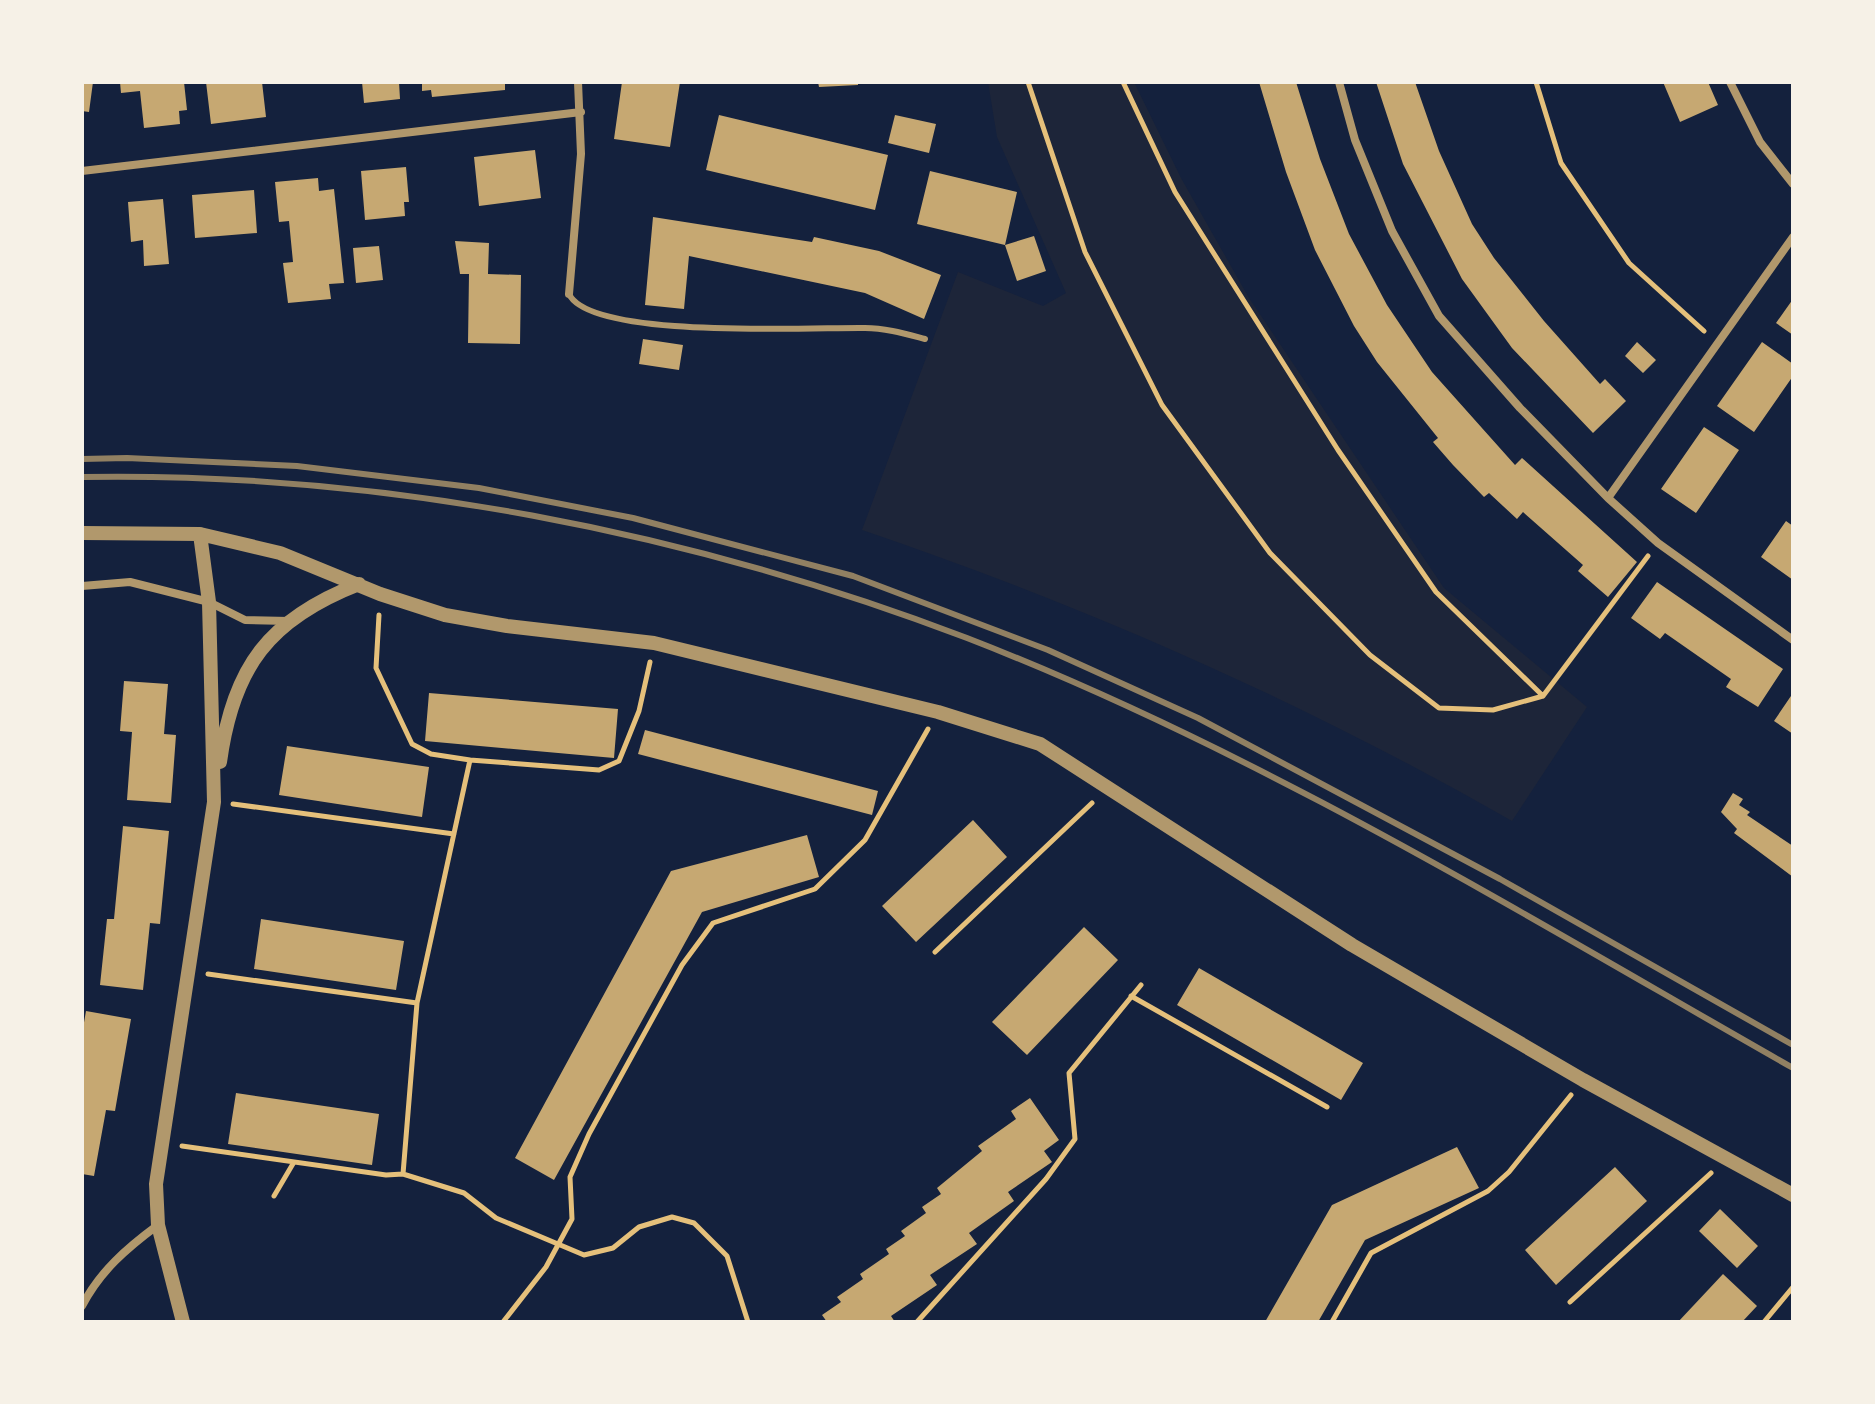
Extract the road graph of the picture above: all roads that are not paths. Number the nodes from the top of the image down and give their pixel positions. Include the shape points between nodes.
1 (578, 82) edge
2 (1339, 82) edge
3 (1730, 82) edge
4 (581, 112) junction
5 (82, 171) edge
6 (1793, 184) edge
7 (1793, 237) edge
8 (569, 294) joint
9 (925, 339) dead end
10 (1608, 498) junction
11 (82, 533) edge
12 (200, 534) junction
13 (359, 584) junction
14 (82, 586) edge
15 (209, 602) junction
16 (289, 621) junction
17 (1793, 640) edge
18 (214, 802) junction
19 (1793, 1195) edge
20 (158, 1225) junction
21 (82, 1306) edge
22 (183, 1322) edge

1 - 4 street
2 - 10 street via 1355,140 1392,231 1439,316
3 - 6 street via 1760,142
4 - 5 street
4 - 8 street
7 - 10 street
8 - 9 lane via 582,308 607,319 701,327 865,328
10 - 17 street via 1658,543
11 - 12 street
12 - 13 street via 280,553
12 - 15 street
13 - 16 street
13 - 19 street via 445,615 654,643 938,712 1040,744 1352,945
14 - 15 street via 130,582
15 - 16 street via 245,620
15 - 18 street
16 - 18 street via 252,658 235,696
18 - 20 street via 156,1184
20 - 21 street via 95,1281
20 - 22 street

